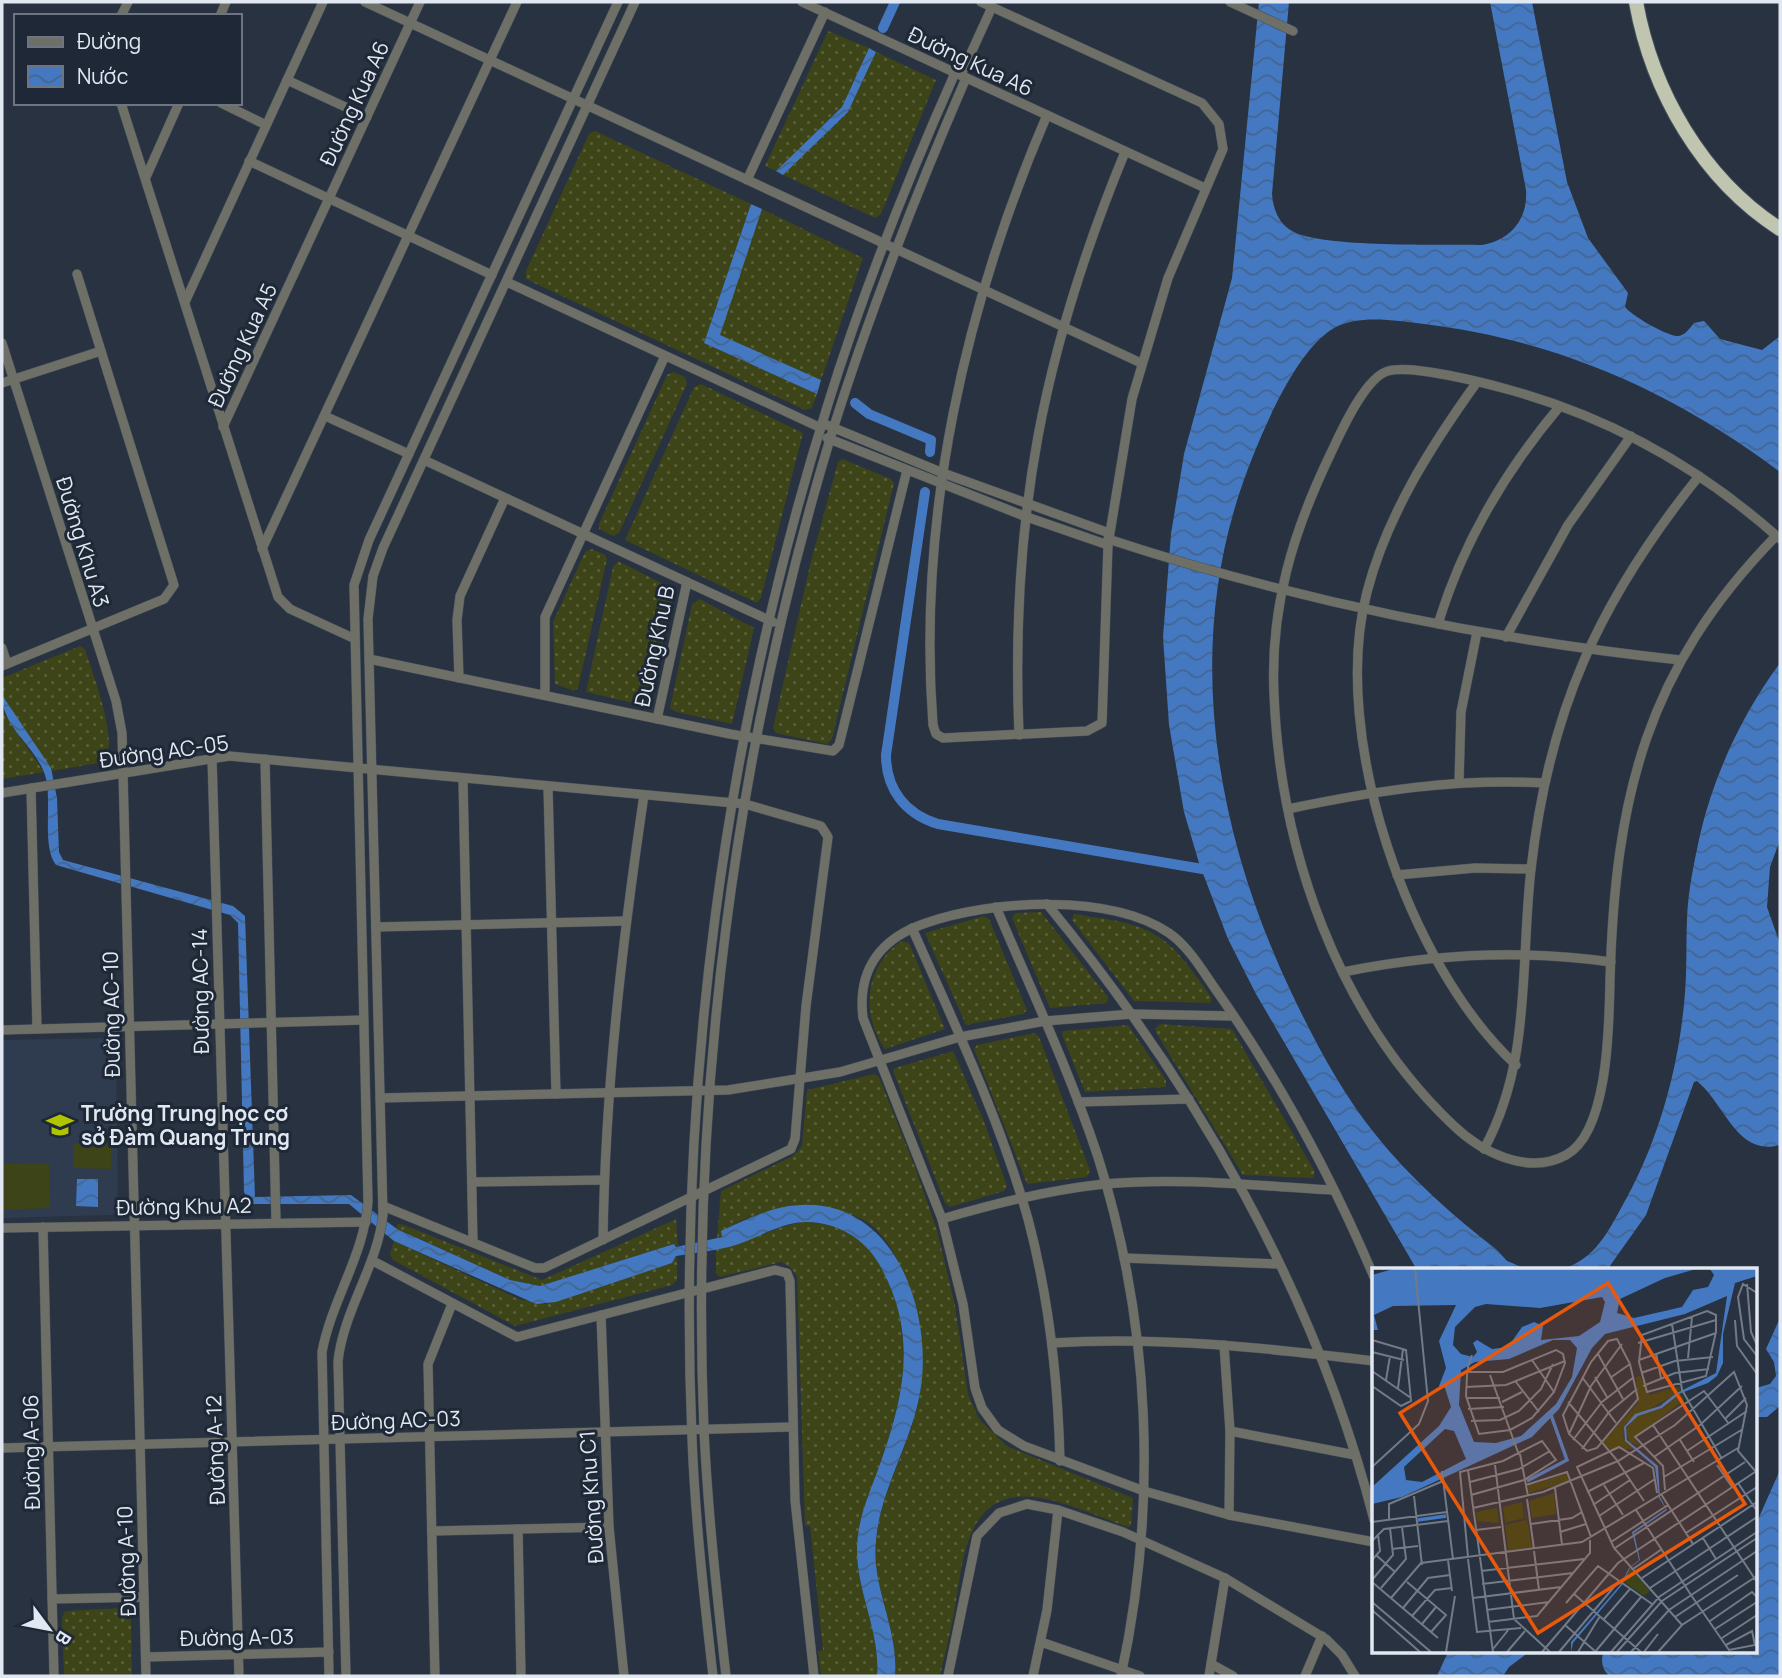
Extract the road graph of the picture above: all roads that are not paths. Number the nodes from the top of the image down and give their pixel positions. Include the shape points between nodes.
1 (323, 2) edge
2 (365, 2) edge
3 (420, 2) edge
4 (517, 2) edge
5 (618, 2) edge
6 (635, 2) edge
7 (802, 2) edge
8 (982, 2) edge
9 (1230, 2) edge
10 (1636, 2) edge
11 (992, 7) junction
12 (825, 12) junction
13 (410, 23) junction
14 (1293, 31) dead end
15 (490, 61) junction
16 (961, 75) junction
17 (287, 80) junction
18 (573, 99) junction
19 (122, 105) edge
20 (178, 105) edge
21 (224, 105) edge
22 (587, 106) junction
23 (1047, 116) junction
24 (367, 117) junction
25 (266, 125) junction
26 (1125, 152) junction
27 (249, 161) junction
28 (146, 177) junction
29 (747, 180) junction
30 (1205, 188) junction
31 (329, 199) junction
32 (1780, 229) edge
33 (409, 236) junction
34 (884, 243) junction
35 (896, 248) junction
36 (77, 274) dead end
37 (492, 275) junction
38 (507, 282) junction
39 (983, 289) junction
40 (185, 302) junction
41 (1062, 326) junction
42 (2, 343) edge
43 (101, 351) junction
44 (665, 356) junction
45 (1141, 363) junction
46 (13, 379) junction
47 (1477, 382) junction
48 (2, 383) edge
49 (1560, 406) junction
50 (325, 416) junction
51 (223, 427) junction
52 (821, 428) junction
53 (834, 428) junction
54 (1630, 436) junction
55 (831, 439) junction
56 (409, 454) junction
57 (424, 460) junction
58 (907, 470) junction
59 (943, 472) junction
60 (1699, 476) junction
61 (942, 484) junction
62 (505, 498) junction
63 (1025, 503) junction
64 (1024, 516) junction
65 (583, 534) junction
66 (1778, 538) edge
67 (1108, 539) junction
68 (262, 549) junction
69 (687, 582) junction
70 (1280, 589) junction
71 (1364, 609) junction
72 (770, 620) junction
73 (1438, 624) junction
74 (781, 625) junction
75 (92, 629) junction
76 (1477, 632) junction
77 (1506, 637) junction
78 (353, 638) junction
79 (2, 648) edge
80 (1588, 649) junction
81 (369, 659) junction
82 (1680, 660) junction
83 (4, 665) edge
84 (459, 678) junction
85 (545, 695) junction
86 (657, 719) junction
87 (1018, 735) junction
88 (746, 736) junction
89 (758, 737) junction
90 (212, 758) junction
91 (265, 759) junction
92 (356, 766) junction
93 (373, 772) junction
94 (124, 774) junction
95 (463, 780) junction
96 (1459, 783) junction
97 (1544, 783) junction
98 (548, 787) junction
99 (36, 788) junction
100 (1373, 792) junction
101 (2, 793) edge
102 (644, 796) junction
103 (733, 803) junction
104 (745, 804) junction
105 (1288, 809) junction
106 (1531, 869) junction
107 (1397, 875) junction
108 (1047, 904) junction
109 (996, 907) junction
110 (625, 921) junction
111 (552, 922) junction
112 (466, 925) junction
113 (376, 927) junction
114 (912, 928) junction
115 (1524, 954) junction
116 (1433, 957) junction
117 (1611, 962) junction
118 (1343, 972) junction
119 (1132, 1014) junction
120 (1233, 1016) junction
121 (363, 1020) junction
122 (1045, 1021) junction
123 (271, 1023) junction
124 (218, 1024) junction
125 (129, 1026) junction
126 (37, 1029) junction
127 (2, 1030) edge
128 (960, 1037) junction
129 (880, 1061) junction
130 (1516, 1065) junction
131 (800, 1079) junction
132 (698, 1091) junction
133 (711, 1091) junction
134 (609, 1093) junction
135 (556, 1094) junction
136 (470, 1097) junction
137 (380, 1098) junction
138 (1189, 1099) junction
139 (1078, 1102) junction
140 (1484, 1149) junction
141 (604, 1180) junction
142 (472, 1182) junction
143 (1105, 1184) junction
144 (1239, 1185) junction
145 (706, 1189) junction
146 (1333, 1190) junction
147 (1021, 1197) junction
148 (692, 1199) junction
149 (383, 1211) junction
150 (942, 1219) junction
151 (276, 1222) junction
152 (366, 1222) junction
153 (225, 1223) junction
154 (134, 1224) junction
155 (43, 1227) junction
156 (2, 1228) edge
157 (603, 1240) junction
158 (473, 1242) junction
159 (1124, 1258) junction
160 (373, 1261) junction
161 (1279, 1264) junction
162 (1372, 1273) edge
163 (703, 1289) junction
164 (690, 1291) junction
165 (452, 1304) junction
166 (601, 1315) junction
167 (1138, 1341) junction
168 (1052, 1343) junction
169 (1224, 1345) junction
170 (1319, 1353) junction
171 (1372, 1361) edge
172 (791, 1427) junction
173 (691, 1429) junction
174 (704, 1429) junction
175 (604, 1431) junction
176 (1230, 1431) junction
177 (430, 1437) junction
178 (340, 1439) junction
179 (324, 1440) junction
180 (232, 1442) junction
181 (140, 1444) junction
182 (48, 1447) junction
183 (2, 1448) edge
184 (1355, 1455) junction
185 (1060, 1461) junction
186 (1144, 1491) junction
187 (1058, 1510) junction
188 (1372, 1513) edge
189 (1229, 1515) junction
190 (609, 1527) junction
191 (518, 1529) junction
192 (432, 1531) junction
193 (1141, 1539) junction
194 (1372, 1542) edge
195 (1225, 1577) junction
196 (144, 1597) junction
197 (52, 1599) junction
198 (1322, 1636) junction
199 (1041, 1642) junction
200 (329, 1652) junction
201 (238, 1654) junction
202 (146, 1657) junction
203 (1211, 1664) junction
204 (1122, 1672) edge
205 (54, 1676) edge
206 (146, 1676) edge
207 (239, 1676) edge
208 (330, 1676) edge
209 (346, 1676) edge
210 (435, 1676) edge
211 (522, 1676) edge
212 (624, 1676) edge
213 (713, 1676) edge
214 (726, 1676) edge
215 (814, 1676) edge
216 (948, 1676) edge
217 (1033, 1676) edge
218 (1140, 1676) edge
219 (1209, 1676) edge
220 (1233, 1676) edge
221 (1305, 1676) edge
222 (1355, 1676) edge

1 - 17 street
2 - 13 street, Đường Kua A6
3 - 13 street, Đường Kua A6
4 - 15 street
5 - 18 street
6 - 22 street
7 - 12 street, Đường Kua A6
8 - 11 street
9 - 14 street
10 - 32 highway via 1653,67 1669,105 1718,174
11 - 16 street
11 - 30 street via 1208,109 1220,127 1223,146
12 - 16 street, Đường Kua A6
12 - 29 street
13 - 15 street, Đường Kua A6
13 - 24 street, Đường Kua A6
15 - 18 street, Đường Kua A6
15 - 33 street
16 - 23 street, Đường Kua A6
16 - 34 street
16 - 35 street
17 - 24 street
17 - 25 street
18 - 22 street, Đường Kua A6
18 - 37 street
19 - 28 street
20 - 28 street
21 - 25 street
22 - 29 street, Đường Kua A6
22 - 38 street
23 - 26 street, Đường Kua A6
23 - 39 street
24 - 31 street, Đường Kua A6
25 - 27 street
26 - 30 street, Đường Kua A6
26 - 41 street
27 - 31 street
27 - 40 street
28 - 40 street
29 - 34 street, Đường Kua A6
30 - 45 street via 1168,278
31 - 33 street
31 - 51 street, Đường Kua A5
33 - 37 street
33 - 50 street
34 - 35 street, Đường Kua A6
34 - 52 street
35 - 39 street, Đường Kua A6
35 - 53 street
36 - 43 street
37 - 56 street
38 - 44 street
38 - 57 street
39 - 41 street, Đường Kua A6
39 - 59 street
40 - 51 street
41 - 45 street, Đường Kua A6
41 - 63 street
42 - 46 street, Đường Khu A3
43 - 46 street
43 - 75 street via 174,585 164,598
44 - 52 street
44 - 65 street
45 - 67 street
46 - 48 street
46 - 75 street, Đường Khu A3
47 - 49 street
47 - 70 street via 1398,370 1386,371 1373,380 1320,477 1295,535
47 - 71 street via 1408,490 1379,556
49 - 54 street
49 - 73 street via 1489,504
50 - 56 street
50 - 68 street
51 - 68 street, Đường Kua A5
52 - 53 street
52 - 55 street
52 - 72 street
53 - 55 street
53 - 59 street
54 - 60 street
54 - 77 street via 1562,535
55 - 58 street
55 - 74 street
56 - 78 street via 358,569
57 - 62 street, Đường Khu B
57 - 81 street via 373,576
58 - 61 street
58 - 89 street via 838,747 830,752
59 - 61 street
59 - 63 street
60 - 66 street
60 - 80 street via 1640,557
61 - 64 street
61 - 87 street via 932,610 934,730 948,739
62 - 65 street, Đường Khu B
62 - 84 street via 460,596
63 - 64 street
63 - 67 street
64 - 67 street
64 - 87 street via 1017,614
65 - 69 street, Đường Khu B
65 - 85 street via 544,622
66 - 82 street via 1716,604
67 - 70 street
67 - 87 street via 1102,723 1087,731
68 - 78 street, Đường Kua A5 via 281,602
69 - 72 street
69 - 86 street, Đường Khu B
70 - 71 street
70 - 105 street via 1274,699
71 - 73 street
71 - 100 street via 1360,699
72 - 74 street
72 - 88 street
73 - 76 street
74 - 89 street
75 - 83 street, Đường Khu A3
75 - 94 street, Đường AC-10 via 118,710
76 - 77 street
76 - 96 street via 1461,712
77 - 80 street
78 - 92 street
79 - 83 street, Đường Khu A3
80 - 82 street
80 - 97 street via 1560,719
81 - 84 street, Đường Khu B
81 - 93 street
82 - 117 street via 1658,705 1636,772 1621,850
84 - 85 street, Đường Khu B
85 - 86 street, Đường Khu B
86 - 88 street
88 - 89 street
88 - 103 street
89 - 104 street
90 - 91 street, Đường AC-05
90 - 94 street, Đường AC-05
90 - 124 street, Đường AC-14
91 - 92 street, Đường AC-05
91 - 123 street
92 - 93 street, Đường AC-05
92 - 121 street
93 - 95 street, Đường AC-05
93 - 113 street
94 - 99 street, Đường AC-05
94 - 125 street, Đường AC-10
95 - 98 street, Đường AC-05
95 - 112 street
96 - 97 street
96 - 100 street
97 - 106 street
98 - 102 street, Đường AC-05
98 - 111 street
99 - 101 street, Đường AC-05
99 - 126 street
100 - 105 street
100 - 107 street
102 - 103 street, Đường AC-05
102 - 110 street
103 - 104 street, Đường AC-05
103 - 132 street
104 - 131 street, Đường AC-05 via 821,826 828,834
104 - 133 street
105 - 118 street via 1309,887
106 - 107 street via 1475,868
106 - 115 street
107 - 116 street
108 - 109 street
108 - 119 street
108 - 120 street via 1115,913 1167,931 1186,949
109 - 114 street
109 - 122 street
110 - 111 street
110 - 134 street
111 - 112 street
111 - 135 street
112 - 113 street
112 - 136 street
113 - 137 street
114 - 128 street
114 - 129 street via 882,947 862,987 863,1018
115 - 116 street
115 - 117 street
115 - 130 street
116 - 118 street
116 - 130 street via 1470,1015
117 - 140 street via 1607,1052 1597,1102 1581,1142 1565,1156 1536,1162 1511,1160
118 - 140 street via 1409,1077 1452,1124
119 - 120 street
119 - 122 street
119 - 138 street
120 - 146 street
121 - 123 street
121 - 152 street
122 - 128 street
122 - 139 street
123 - 124 street
123 - 151 street
124 - 125 street
124 - 153 street, Đường AC-14
125 - 126 street
125 - 154 street, Đường AC-10
126 - 127 street
128 - 129 street
128 - 147 street
129 - 131 street
129 - 150 street
130 - 140 street
131 - 133 street
131 - 145 street via 793,1147
132 - 133 street
132 - 134 street
132 - 148 street
133 - 145 street
134 - 135 street
134 - 141 street
135 - 136 street
136 - 137 street
136 - 142 street
137 - 149 street
138 - 139 street
138 - 144 street
139 - 143 street
141 - 142 street
141 - 157 street
142 - 158 street
143 - 144 street
143 - 147 street
143 - 159 street
144 - 146 street
144 - 161 street
145 - 148 street
145 - 163 street
146 - 162 street
147 - 150 street
147 - 168 street via 1044,1287
148 - 157 street
148 - 164 street
149 - 158 street
149 - 160 street
150 - 185 street via 982,1408 1006,1436
151 - 152 street, Đường Khu A2
151 - 153 street, Đường Khu A2
152 - 179 street via 359,1253 325,1339
153 - 154 street, Đường Khu A2
153 - 180 street, Đường A-12
154 - 155 street, Đường Khu A2
154 - 181 street, Đường AC-10
155 - 156 street, Đường Khu A2
155 - 182 street, Đường A-06
157 - 158 street via 541,1269
159 - 161 street
159 - 167 street
160 - 165 street
160 - 178 street via 340,1347
161 - 170 street
163 - 164 street
163 - 172 street via 775,1270 788,1275
163 - 174 street
164 - 166 street
164 - 173 street
165 - 166 street via 517,1337
165 - 177 street via 429,1358
166 - 175 street, Đường Khu C1
167 - 168 street
167 - 169 street
167 - 186 street
168 - 185 street
169 - 170 street
169 - 176 street
170 - 171 street
170 - 184 street
172 - 174 street, Đường AC-03
172 - 215 street
173 - 174 street, Đường AC-03
173 - 175 street, Đường AC-03
173 - 213 street
174 - 214 street
175 - 177 street, Đường AC-03
175 - 190 street, Đường Khu C1
176 - 184 street
176 - 189 street
177 - 178 street, Đường AC-03
177 - 192 street
178 - 179 street, Đường AC-03
178 - 209 street
179 - 180 street, Đường AC-03
179 - 200 street
180 - 181 street, Đường AC-03
180 - 201 street, Đường A-12
181 - 182 street, Đường AC-03
181 - 196 street, Đường A-10
182 - 183 street, Đường AC-03
182 - 197 street, Đường A-06
184 - 188 street
185 - 186 street
186 - 189 street
186 - 193 street
187 - 193 street
187 - 199 street
187 - 216 street via 1019,1505 999,1513 981,1529 972,1550
189 - 194 street
190 - 191 street
190 - 212 street, Đường Khu C1
191 - 192 street
191 - 211 street
192 - 210 street
193 - 195 street
193 - 204 street
195 - 198 street
195 - 203 street
196 - 197 street
196 - 202 street, Đường A-10
197 - 205 street, Đường A-06
198 - 221 street
198 - 222 street
199 - 204 street
199 - 217 street
200 - 201 street, Đường A-03
200 - 208 street
201 - 202 street, Đường A-03
201 - 207 street, Đường A-12
202 - 206 street, Đường A-10
203 - 219 street
203 - 220 street
204 - 218 street

